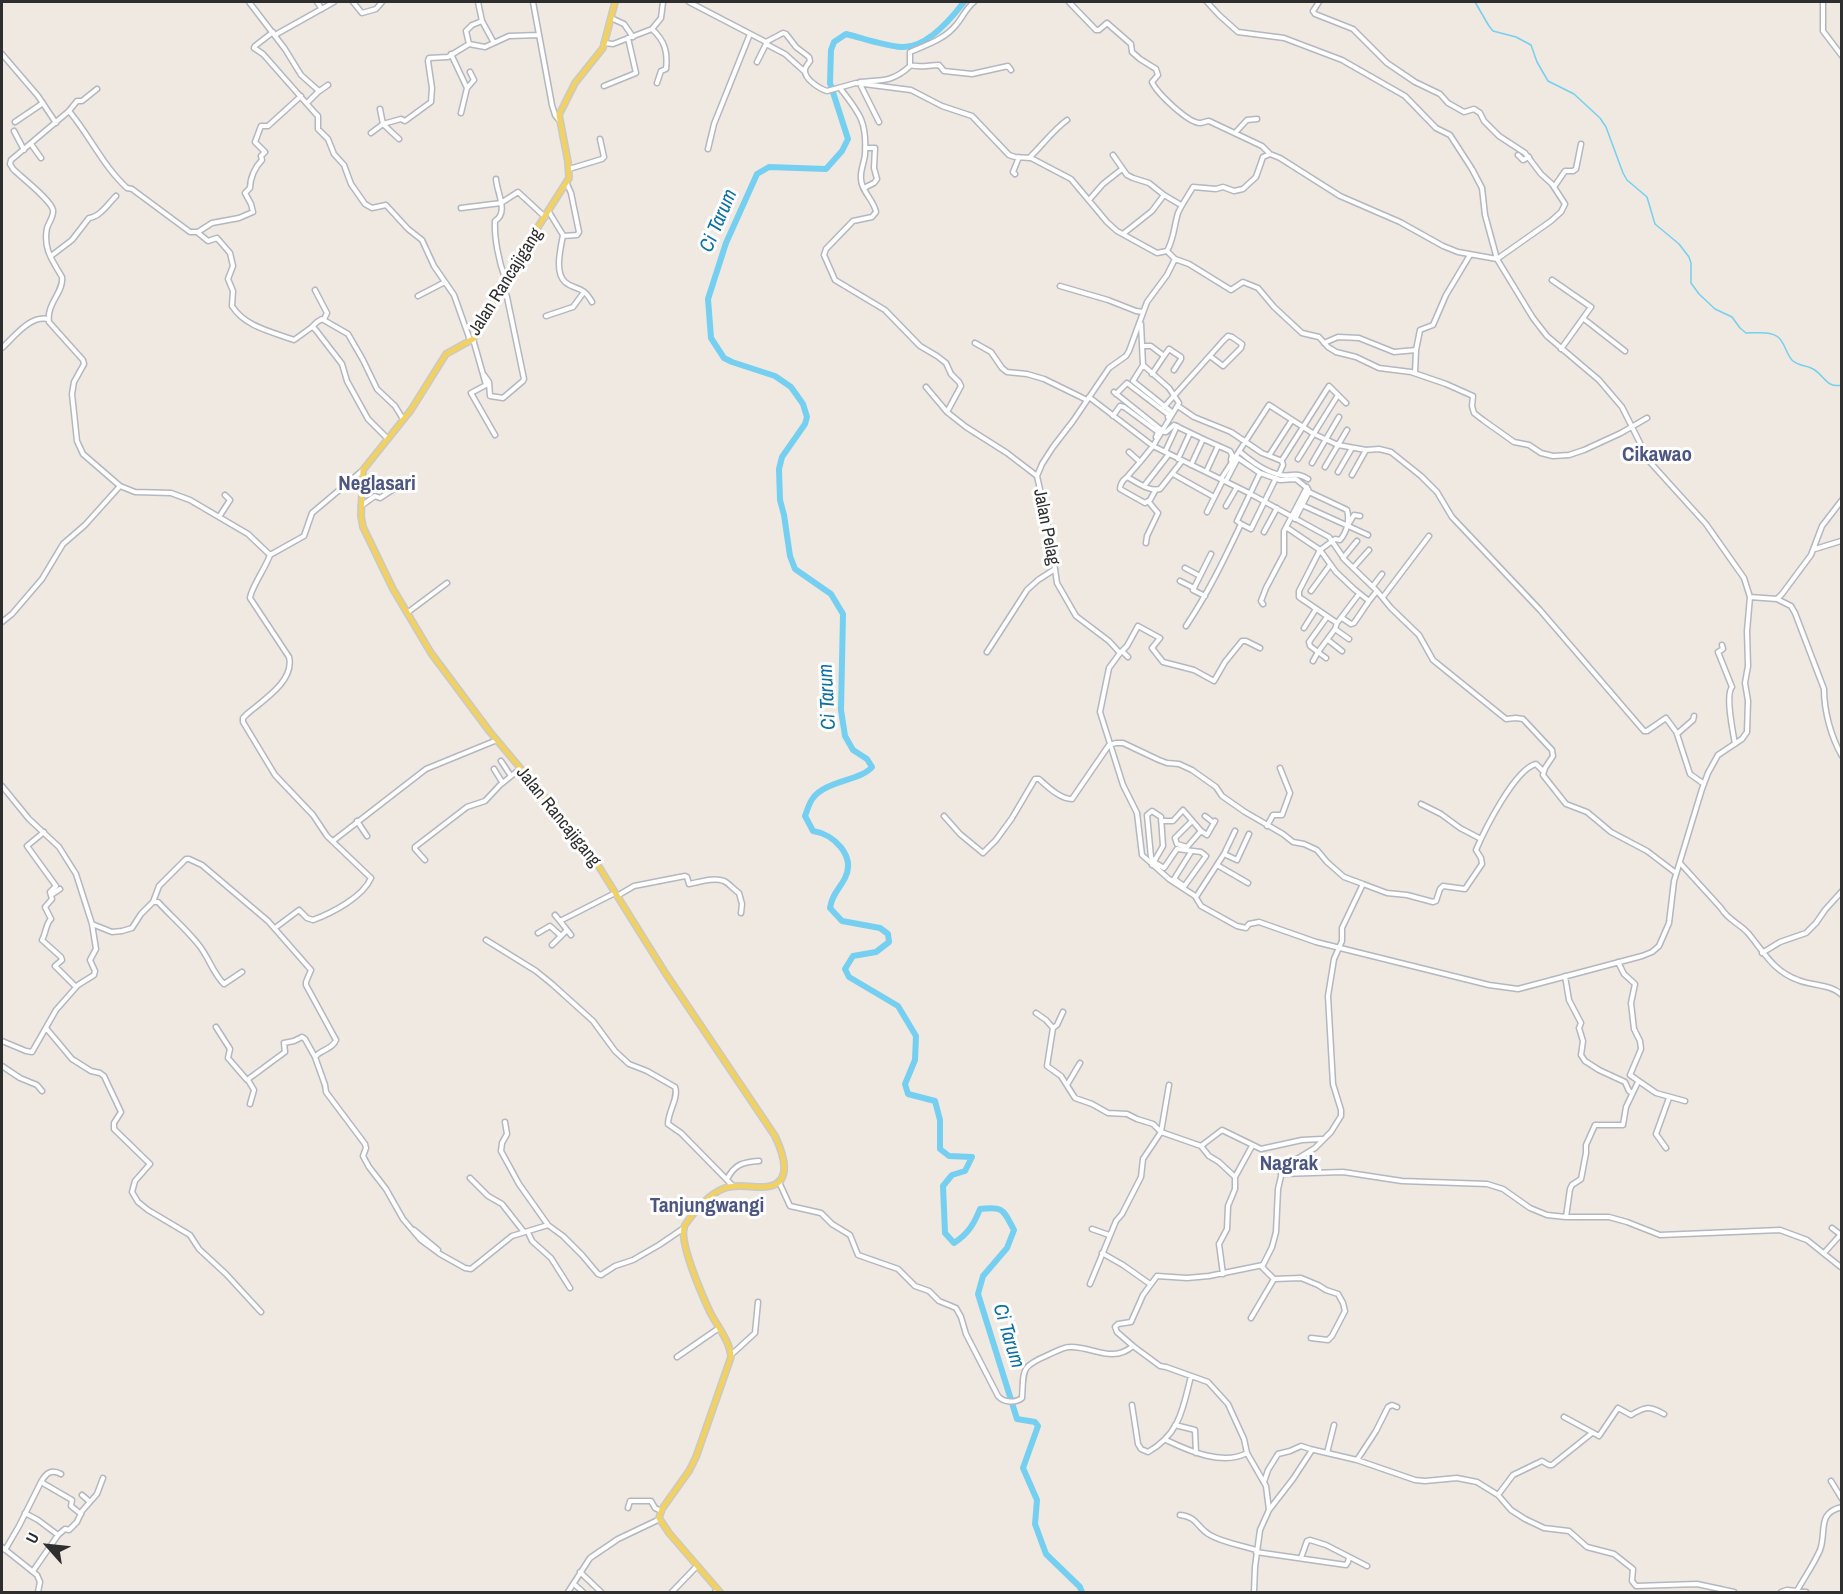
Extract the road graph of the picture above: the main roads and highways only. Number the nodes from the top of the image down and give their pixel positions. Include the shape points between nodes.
1 (615, 2) edge
2 (720, 1593) edge

1 - 2 main road, Jalan Rancajigang via 601,52 575,83 561,110 559,120 570,177 567,184 504,281 472,339 444,357 363,470 361,506 369,542 431,653 520,769 586,846 775,1136 785,1158 779,1182 770,1187 733,1186 718,1191 684,1228 689,1259 731,1355 696,1457 660,1511 660,1519

